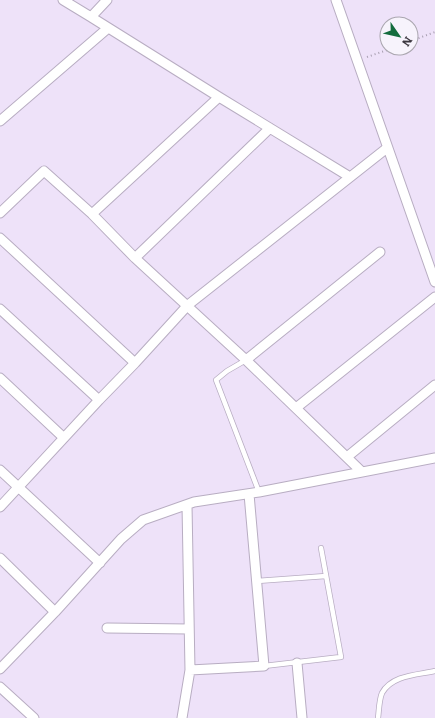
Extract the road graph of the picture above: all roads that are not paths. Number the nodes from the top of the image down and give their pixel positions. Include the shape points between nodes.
1 (63, 0) edge
2 (108, 0) edge
3 (336, 0) edge
4 (91, 17) junction
5 (108, 28) junction
6 (219, 97) junction
7 (0, 121) edge
8 (270, 128) junction
9 (387, 148) junction
10 (350, 177) junction
11 (0, 213) edge
12 (92, 214) junction
13 (0, 238) edge
14 (380, 252) dead end
15 (135, 258) junction
16 (435, 282) edge
17 (435, 297) edge
18 (188, 305) junction
19 (0, 310) edge
20 (246, 360) junction
21 (135, 363) junction
22 (0, 378) edge
23 (435, 385) edge
24 (99, 400) junction
25 (296, 408) junction
26 (64, 438) junction
27 (347, 457) junction
28 (435, 458) edge
29 (0, 470) edge
30 (362, 472) junction
31 (18, 487) junction
32 (259, 492) junction
33 (249, 494) junction
34 (187, 505) junction
35 (0, 507) edge
36 (321, 548) dead end
37 (0, 558) edge
38 (100, 563) junction
39 (326, 576) junction
40 (257, 581) junction
41 (55, 612) junction
42 (107, 628) dead end
43 (189, 628) junction
44 (297, 663) junction
45 (264, 666) junction
46 (0, 669) edge
47 (190, 670) junction
48 (435, 671) edge
49 (0, 687) edge
50 (34, 718) edge
51 (182, 718) edge
52 (302, 718) edge
53 (378, 718) edge

1 - 4 street
2 - 4 street
3 - 9 street
4 - 5 street
5 - 6 street
5 - 7 street
6 - 8 street
6 - 12 street
8 - 10 street
8 - 15 street
9 - 10 street
9 - 16 street
10 - 18 street
11 - 12 street via 44,171
12 - 15 street
13 - 21 street
14 - 20 street
15 - 18 street
17 - 25 street
18 - 20 street
18 - 21 street
19 - 24 street
20 - 25 street
20 - 32 lane via 216,380
21 - 24 street
22 - 26 street
23 - 27 street
24 - 26 street
25 - 27 street
26 - 31 street
27 - 30 street
28 - 30 street
29 - 31 street
30 - 32 street
31 - 35 street
31 - 38 street
32 - 33 street
33 - 34 street
33 - 40 street
34 - 38 street via 143,520 121,539
34 - 43 street
36 - 39 lane
37 - 41 street
38 - 41 street
39 - 40 lane
39 - 44 lane via 341,657
40 - 45 street
41 - 46 street
42 - 43 street
43 - 47 street
44 - 45 lane
44 - 52 street
45 - 47 street
47 - 51 street
48 - 53 lane via 399,678 389,685 382,694
49 - 50 street

